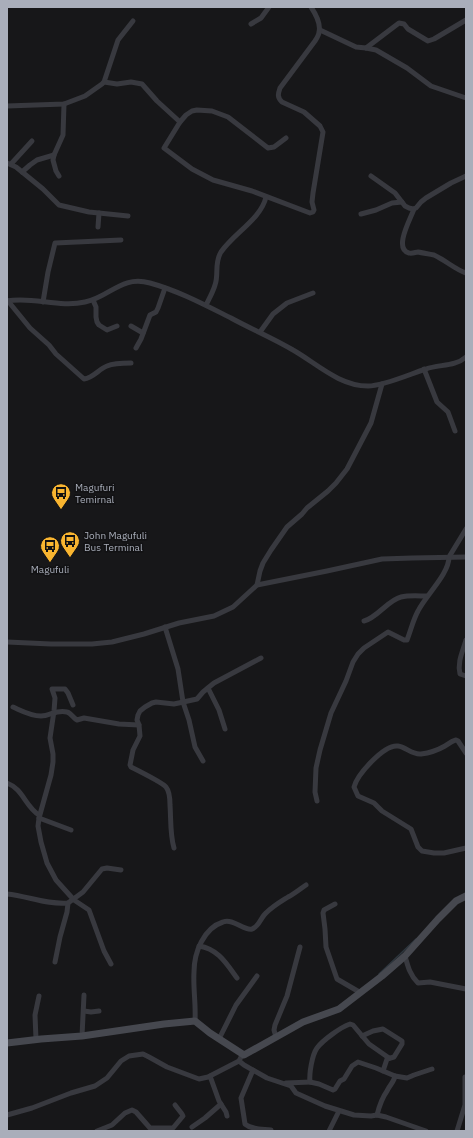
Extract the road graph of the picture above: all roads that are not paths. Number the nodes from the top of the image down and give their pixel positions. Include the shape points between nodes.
1 (269, 7) edge
2 (311, 7) edge
3 (466, 20) edge
4 (132, 21) dead end
5 (251, 24) dead end
6 (320, 30) junction
7 (366, 48) junction
8 (104, 82) junction
9 (465, 97) edge
10 (64, 104) junction
11 (7, 106) edge
12 (180, 122) junction
13 (286, 138) dead end
14 (32, 141) dead end
15 (54, 155) junction
16 (9, 164) edge
17 (22, 172) junction
18 (59, 176) dead end
19 (371, 176) dead end
20 (466, 176) edge
21 (266, 197) junction
22 (402, 202) junction
23 (414, 209) junction
24 (99, 213) junction
25 (361, 214) dead end
26 (128, 216) dead end
27 (98, 227) dead end
28 (121, 240) dead end
29 (466, 273) edge
30 (165, 288) junction
31 (313, 293) dead end
32 (93, 300) junction
33 (7, 301) edge
34 (43, 302) junction
35 (206, 305) junction
36 (117, 326) dead end
37 (131, 326) dead end
38 (260, 332) junction
39 (143, 333) junction
40 (136, 348) dead end
41 (466, 357) edge
42 (130, 363) dead end
43 (424, 369) junction
44 (382, 384) junction
45 (455, 430) dead end
46 (466, 529) edge
47 (449, 557) junction
48 (466, 557) edge
49 (257, 584) junction
50 (427, 596) junction
51 (364, 621) dead end
52 (166, 627) junction
53 (466, 640) edge
54 (7, 642) edge
55 (261, 658) dead end
56 (466, 676) edge
57 (208, 688) junction
58 (183, 702) junction
59 (73, 705) dead end
60 (13, 707) dead end
61 (54, 712) junction
62 (139, 725) junction
63 (225, 728) dead end
64 (466, 753) edge
65 (203, 761) dead end
66 (7, 783) edge
67 (317, 801) dead end
68 (39, 816) junction
69 (71, 830) dead end
70 (174, 848) dead end
71 (466, 848) edge
72 (121, 870) dead end
73 (306, 884) dead end
74 (7, 894) edge
75 (466, 896) edge
76 (74, 900) junction
77 (68, 903) junction
78 (335, 904) dead end
79 (199, 946) junction
80 (300, 947) dead end
81 (405, 956) junction
82 (55, 962) dead end
83 (110, 964) dead end
84 (257, 976) dead end
85 (237, 978) dead end
86 (466, 989) edge
87 (361, 992) junction
88 (84, 995) dead end
89 (39, 996) dead end
90 (84, 1011) junction
91 (99, 1011) dead end
92 (195, 1021) junction
93 (82, 1036) junction
94 (362, 1036) junction
95 (276, 1037) junction
96 (218, 1038) junction
97 (36, 1040) junction
98 (7, 1043) edge
99 (240, 1058) junction
100 (389, 1058) junction
101 (432, 1069) dead end
102 (253, 1070) junction
103 (382, 1071) junction
104 (210, 1076) junction
105 (394, 1076) junction
106 (465, 1077) dead end
107 (310, 1082) junction
108 (283, 1083) junction
109 (221, 1104) junction
110 (175, 1105) dead end
111 (339, 1111) junction
112 (7, 1115) edge
113 (377, 1115) junction
114 (227, 1116) dead end
115 (245, 1124) junction
116 (192, 1127) dead end
117 (271, 1130) dead end
118 (98, 1131) edge
119 (242, 1131) edge
120 (329, 1131) edge
121 (426, 1131) edge
122 (457, 1131) edge

1 - 5 street via 261,18
2 - 6 street
3 - 7 street via 428,41 400,23
4 - 8 street via 118,40
6 - 7 street via 351,46
6 - 21 street via 315,41 280,88 278,95 282,102 304,112 323,132 312,200 313,211 310,213
7 - 9 street via 376,50 407,68 431,86
8 - 10 street via 84,96
8 - 12 street via 142,84
10 - 11 street
10 - 15 street via 63,135
12 - 13 street via 192,111 212,111 231,119 268,148
12 - 21 street via 164,148 213,180
14 - 16 street
15 - 17 street via 37,160
15 - 18 street
16 - 17 street
17 - 24 street via 59,205
19 - 22 street via 395,193
20 - 23 street via 426,198
21 - 35 street via 259,211 220,253 217,260 216,285
22 - 23 street via 408,208
22 - 25 street
23 - 29 street via 403,236 404,250 410,253 432,254
24 - 26 street
24 - 27 street
28 - 34 street via 55,243
30 - 32 street via 145,282 130,282 121,284
30 - 35 street
30 - 39 street via 158,308 150,315
31 - 38 street via 287,303 273,314
32 - 34 street via 68,304
32 - 36 street via 99,325 107,330
33 - 34 street
33 - 42 street via 30,328 84,379 108,365
35 - 38 street
37 - 39 street
38 - 44 street via 349,383 370,386
39 - 40 street
41 - 43 street via 454,364
43 - 44 street
43 - 45 street via 437,402 448,412
44 - 49 street via 371,423 347,469 328,491 287,527 263,563
46 - 47 street
47 - 48 street
47 - 49 street via 382,559
47 - 50 street via 445,572
49 - 52 street via 233,607 220,614
50 - 51 street via 400,597
50 - 67 street via 415,616 407,640 388,632 364,648 355,658 331,713 320,750 316,774
52 - 54 street via 130,638 92,644
52 - 58 street via 178,669
53 - 56 street via 459,662 460,674
55 - 57 street
57 - 58 street via 197,699
57 - 63 street
58 - 62 street via 150,704 140,711 137,720
58 - 65 street via 190,720 195,747
59 - 61 street via 64,688 52,689 55,698
60 - 61 street via 28,714 41,716
61 - 62 street via 67,712 77,720 84,718
61 - 68 street via 50,738 52,768
62 - 70 street via 140,736 133,750 130,765 167,789 170,796
64 - 71 street via 456,740 420,754 393,746 369,764 354,787 358,796 374,803 411,829 422,851 444,853
66 - 68 street via 16,787
68 - 69 street
68 - 76 street via 38,826 47,863 56,880
72 - 76 street via 102,869
73 - 79 street via 262,916 253,929 229,921 223,922 213,926
74 - 77 street via 45,902
75 - 81 street via 456,901
76 - 77 street
76 - 83 street via 89,910
77 - 82 street
78 - 87 street via 323,912 326,948 337,979
79 - 85 street via 208,948 224,959
79 - 92 street via 194,964
80 - 95 street via 287,996 275,1024
81 - 86 street via 412,977 418,983 430,982
81 - 87 street
84 - 96 street via 236,1005
87 - 95 street via 339,1009 303,1022
88 - 90 street
89 - 97 street via 35,1015
90 - 91 street
90 - 93 street
92 - 93 street
92 - 96 street
93 - 97 street
94 - 100 street
94 - 100 street via 383,1028 400,1039 402,1043 397,1052 394,1057
94 - 107 street via 353,1025 348,1025 320,1045 311,1065
95 - 99 street
96 - 99 street
97 - 98 street
99 - 102 street
99 - 104 street
100 - 103 street
101 - 105 street via 407,1078
102 - 108 street
102 - 115 street via 241,1098
103 - 105 street
103 - 107 street via 358,1062 334,1090
104 - 109 street
104 - 112 street via 197,1079 146,1055 136,1054 125,1058 107,1078 95,1086
105 - 113 street
106 - 122 street via 465,1105
107 - 108 street
108 - 111 street via 291,1086 296,1093
109 - 114 street
109 - 116 street
110 - 118 street via 183,1116 173,1128 150,1128 132,1110 125,1112 112,1125
111 - 113 street via 354,1116
111 - 120 street
113 - 121 street
115 - 117 street via 256,1129
115 - 119 street

